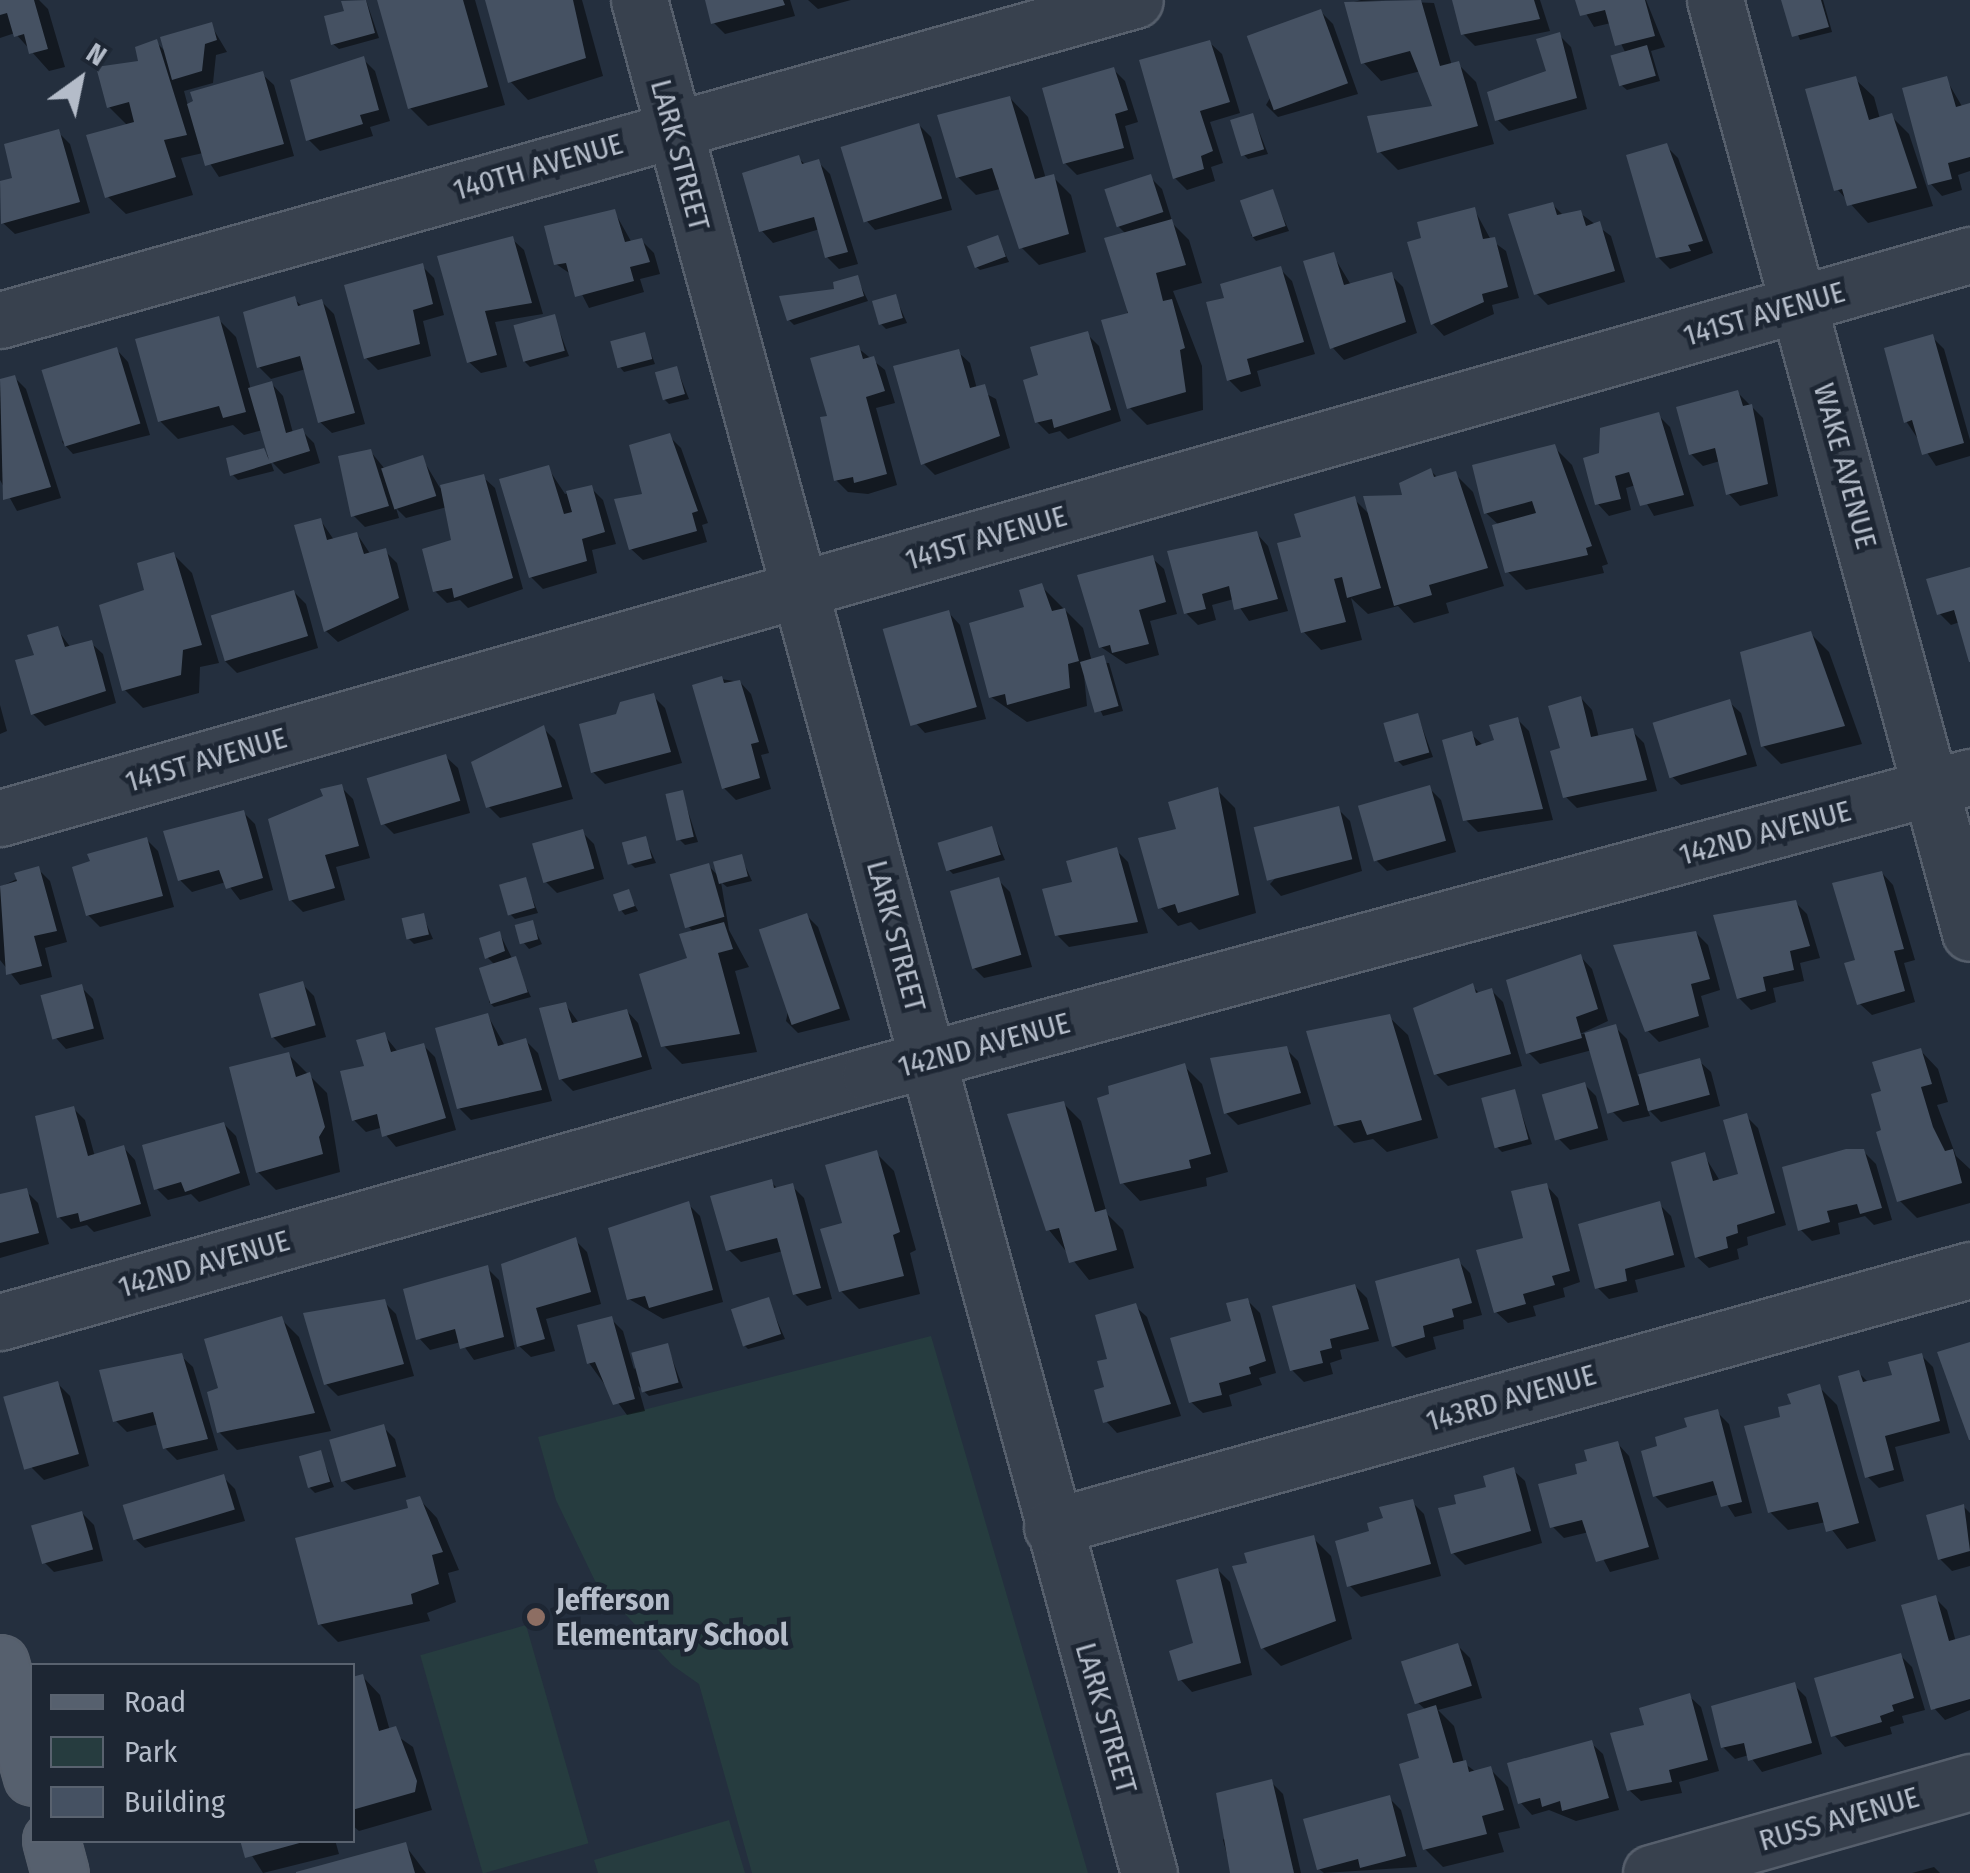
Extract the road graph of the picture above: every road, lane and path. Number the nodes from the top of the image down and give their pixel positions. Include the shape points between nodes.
1 (639, 0) edge
2 (1135, 0) edge
3 (1715, 0) edge
4 (672, 129) junction
5 (1970, 254) edge
6 (1801, 304) junction
7 (0, 320) edge
8 (801, 591) junction
9 (1951, 782) edge
10 (0, 818) edge
11 (1970, 933) edge
12 (929, 1059) junction
13 (1970, 1270) edge
14 (0, 1322) edge
15 (1052, 1527) junction
16 (0, 1662) edge
17 (30, 1769) edge
18 (1970, 1782) edge
19 (52, 1843) edge
20 (60, 1873) edge
21 (1149, 1873) edge
22 (1651, 1873) edge

1 - 4 street, LARK STREET
2 - 4 street, 140TH AVENUE
3 - 6 street, WAKE AVENUE
4 - 7 street, 140TH AVENUE
4 - 8 street, LARK STREET
5 - 6 street, 141ST AVENUE
6 - 8 street, 141ST AVENUE
6 - 9 street, WAKE AVENUE
8 - 10 street, 141ST AVENUE
8 - 12 street, LARK STREET
9 - 11 street, WAKE AVENUE
9 - 12 street, 142ND AVENUE
12 - 14 street, 142ND AVENUE
12 - 15 street, LARK STREET
13 - 15 street, 143RD AVENUE
15 - 21 street, LARK STREET
16 - 17 main road
18 - 22 street, RUSS AVENUE
19 - 20 main road

